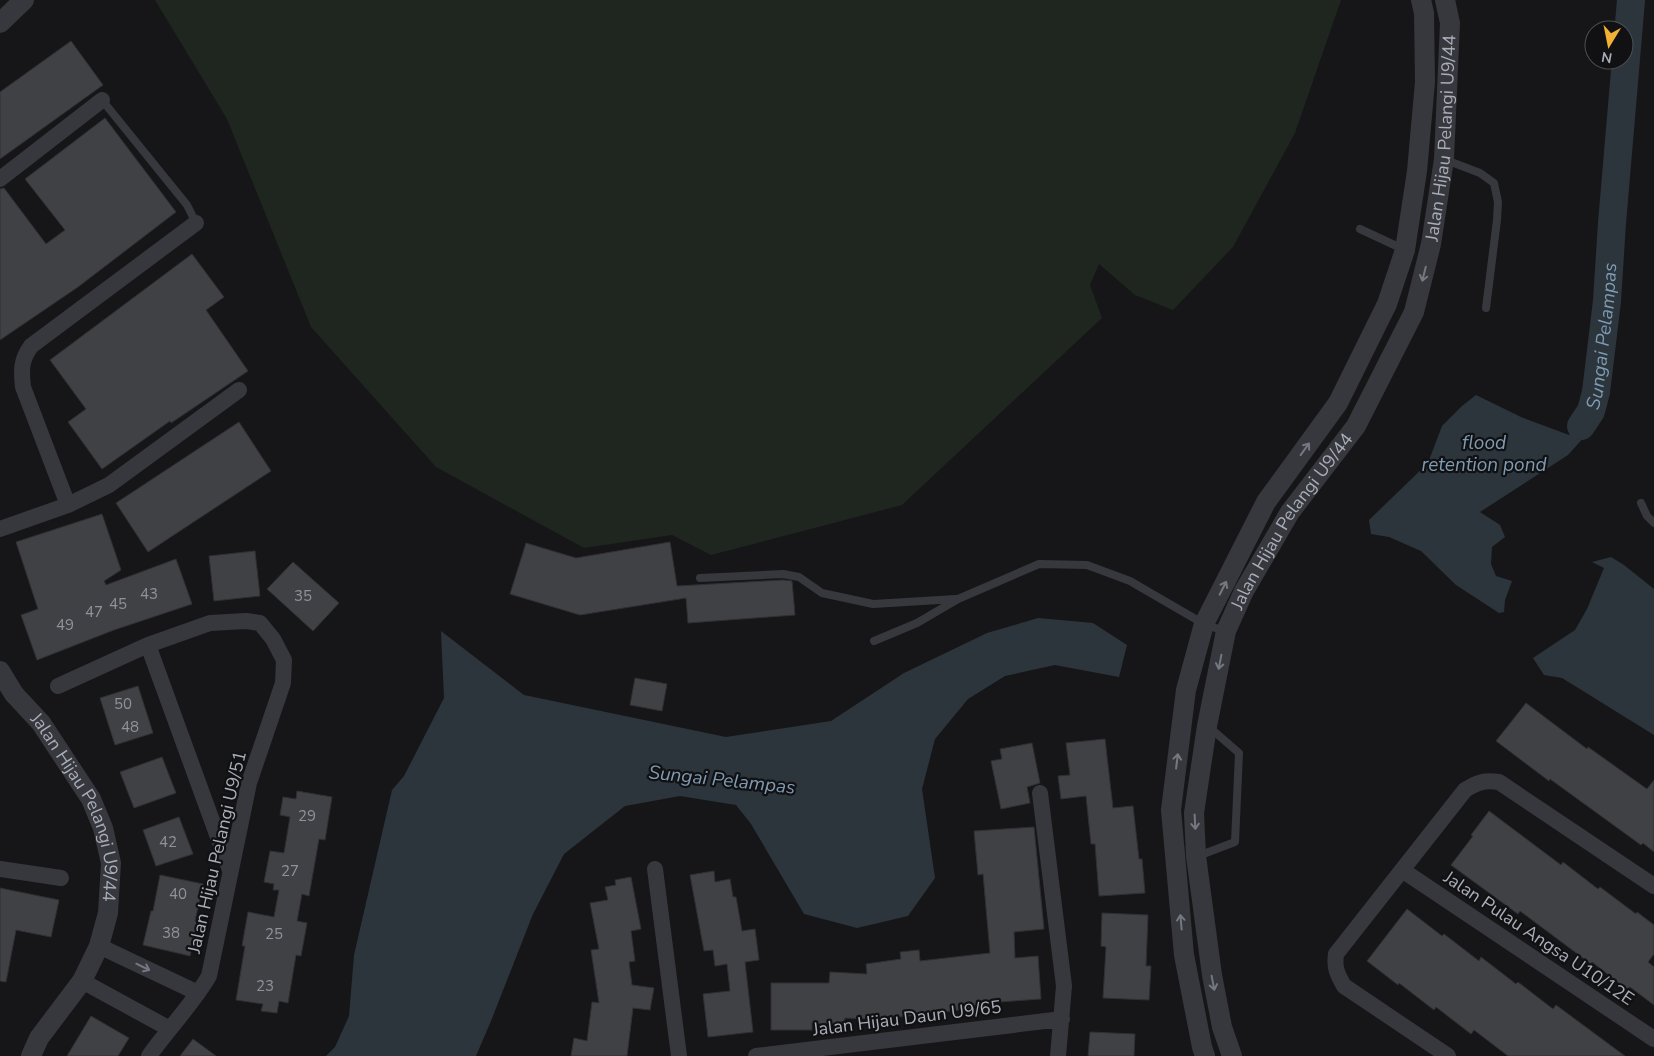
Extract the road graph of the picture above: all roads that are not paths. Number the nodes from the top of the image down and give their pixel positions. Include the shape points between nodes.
1 (24, 0) edge
2 (1421, 0) edge
3 (1445, 0) edge
4 (0, 23) edge
5 (102, 100) joint
6 (1444, 160) junction
7 (0, 179) edge
8 (196, 223) joint
9 (1360, 229) dead end
10 (1405, 250) junction
11 (1486, 308) dead end
12 (239, 390) dead end
13 (1641, 503) dead end
14 (68, 505) junction
15 (1654, 523) edge
16 (0, 529) edge
17 (700, 578) dead end
18 (958, 599) junction
19 (1204, 624) junction
20 (1226, 631) junction
21 (874, 642) dead end
22 (148, 645) junction
23 (0, 671) edge
24 (58, 686) dead end
25 (7, 696) edge
26 (1208, 726) junction
27 (1040, 793) dead end
28 (1196, 856) junction
29 (655, 868) dead end
30 (0, 869) edge
31 (230, 870) junction
32 (1402, 870) junction
33 (61, 878) dead end
34 (1654, 886) edge
35 (100, 946) junction
36 (82, 981) junction
37 (198, 993) junction
38 (1062, 1019) junction
39 (168, 1028) junction
40 (1654, 1039) edge
41 (32, 1056) edge
42 (149, 1056) edge
43 (679, 1056) edge
44 (756, 1056) edge
45 (1058, 1056) edge
46 (1205, 1056) edge
47 (1232, 1056) edge
48 (1448, 1056) edge

1 - 4 street
2 - 10 street, Jalan Hijau Pelangi U9/44 via 1425,82 1417,171
3 - 6 street, Jalan Hijau Pelangi U9/44 via 1450,23
5 - 7 street
5 - 8 lane via 187,205
6 - 11 lane via 1480,173 1494,183 1497,220
6 -> 20 street, Jalan Hijau Pelangi U9/44 via 1431,244 1414,312 1356,426 1290,512 1244,591
8 - 14 street via 31,346 24,356 23,387
9 - 10 lane
19 -> 10 street, Jalan Hijau Pelangi U9/44 via 1266,502 1338,403 1387,304
12 - 14 street via 109,485
13 - 15 lane
14 - 16 street
17 - 18 lane via 783,574 798,577 822,593 872,604
18 - 19 lane via 1039,564 1087,565 1130,581
18 - 21 lane via 917,623
19 - 20 lane
46 -> 19 street, Jalan Hijau Pelangi U9/44 via 1184,955 1171,810 1186,690
20 -> 26 street, Jalan Hijau Pelangi U9/44
22 - 24 street, Jalan Hijau Pelangi U9/51
22 - 31 street
22 - 31 street, Jalan Hijau Pelangi U9/51 via 210,623 246,621 260,623 284,660 283,683 249,783
23 - 25 street, Jalan Hijau Pelangi U9/44
25 - 35 street, Jalan Hijau Pelangi U9/44 via 41,722 91,799 103,828 110,863 108,913
26 -> 28 street, Jalan Hijau Pelangi U9/44 via 1194,813
26 - 28 lane via 1239,753 1235,842
27 - 38 street via 1064,986
28 -> 47 street, Jalan Hijau Pelangi U9/44 via 1212,975 1222,1027
29 - 43 street
30 - 33 street
31 - 37 street, Jalan Hijau Pelangi U9/51 via 209,976
32 - 34 street via 1466,790 1486,781 1499,782
32 - 40 street, Jalan Pulau Angsa U10/12E
32 - 48 street via 1336,954 1336,974 1344,986
35 - 36 street, Jalan Hijau Pelangi U9/44
35 -> 37 street
36 - 39 street
36 - 41 street, Jalan Hijau Pelangi U9/44 via 40,1038
37 - 39 street, Jalan Hijau Pelangi U9/51
38 - 44 street, Jalan Hijau Daun U9/65
38 - 45 street
39 - 42 street, Jalan Hijau Pelangi U9/51

